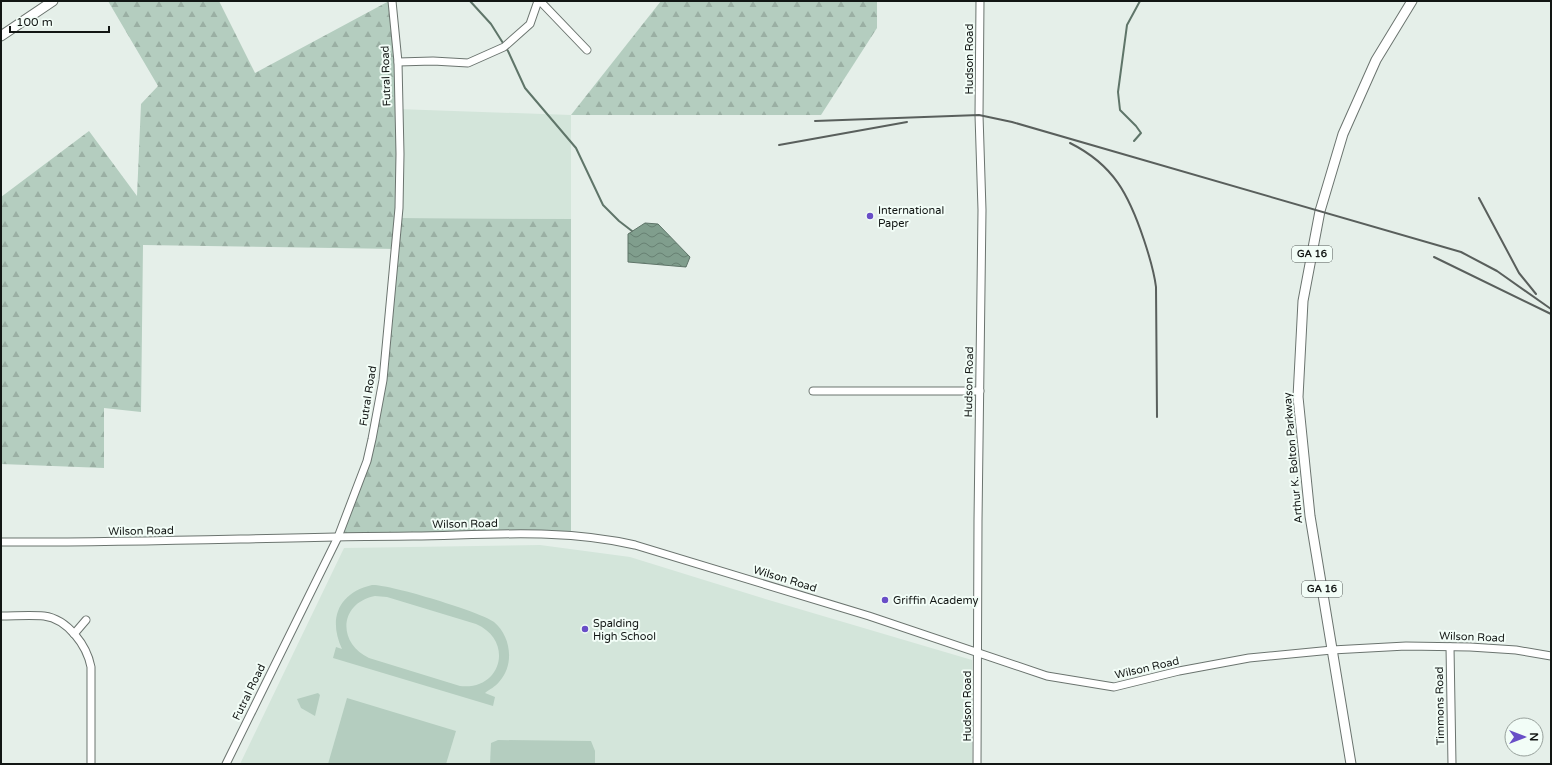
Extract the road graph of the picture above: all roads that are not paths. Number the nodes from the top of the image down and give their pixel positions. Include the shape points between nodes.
1 (53, 1) edge
2 (392, 1) edge
3 (539, 1) edge
4 (980, 1) edge
5 (1412, 1) edge
6 (1, 36) edge
7 (587, 50) dead end
8 (398, 62) junction
9 (980, 391) junction
10 (813, 392) dead end
11 (338, 537) junction
12 (1, 542) edge
13 (1, 616) edge
14 (86, 620) dead end
15 (74, 634) junction
16 (1450, 647) junction
17 (1332, 650) junction
18 (978, 654) junction
19 (1551, 656) edge
20 (91, 764) edge
21 (226, 764) edge
22 (977, 764) edge
23 (1351, 764) edge
24 (1452, 764) edge

1 - 6 main road
2 - 8 street, Futral Road
3 - 7 street
3 - 8 street via 530,24 504,47 468,63
4 - 9 street, Hudson Road
5 - 17 main road, Arthur K. Bolton Parkway / GA 16 via 1376,60 1343,134 1320,211 1303,301 1298,397 1310,516
8 - 11 street, Futral Road via 399,208 382,384 367,461
9 - 10 street
9 - 18 street, Hudson Road
11 - 12 street, Wilson Road
11 - 18 street, Wilson Road via 559,534 610,539 870,616
11 - 21 street, Futral Road
13 - 15 street via 46,616 64,625
14 - 15 street
15 - 20 street via 80,639 89,656 91,667
16 - 17 street, Wilson Road via 1406,646
16 - 19 street, Wilson Road via 1516,650
16 - 24 street, Timmons Road
17 - 18 street, Wilson Road via 1249,658 1114,687 1060,679
17 - 23 main road, Arthur K. Bolton Parkway / GA 16
18 - 22 street, Hudson Road

